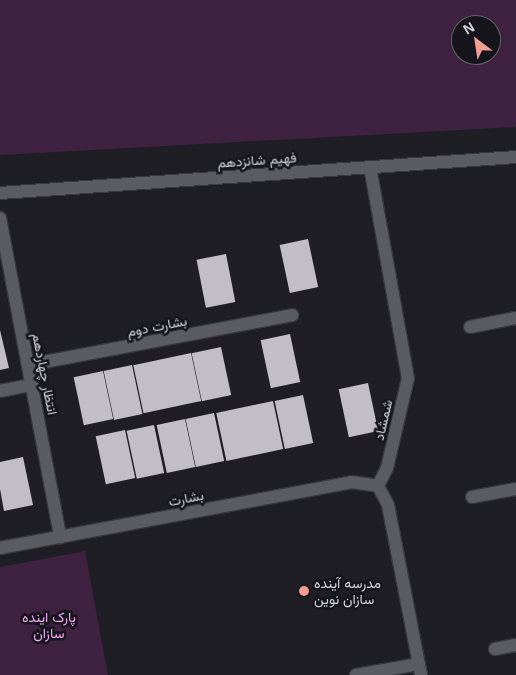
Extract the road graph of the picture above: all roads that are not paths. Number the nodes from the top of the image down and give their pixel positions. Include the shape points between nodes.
1 (516, 157) edge
2 (370, 167) junction
3 (0, 193) edge
4 (0, 218) edge
5 (2, 247) edge
6 (292, 316) dead end
7 (516, 318) edge
8 (470, 327) dead end
9 (28, 365) junction
10 (32, 385) junction
11 (0, 391) edge
12 (378, 486) junction
13 (516, 489) edge
14 (472, 497) dead end
15 (60, 537) junction
16 (0, 548) edge
17 (516, 645) edge
18 (495, 649) dead end
19 (420, 670) edge
20 (356, 675) edge

1 - 2 street, فهیم شانزدهم
2 - 3 street, فهیم شانزدهم
2 - 12 street, شمشاد via 408,378 387,468
4 - 5 street, انتظار چهاردهم
5 - 9 street, انتظار چهاردهم
6 - 9 street, بشارت دوم
7 - 8 street
9 - 10 street, انتظار چهاردهم
10 - 11 street
10 - 15 street, انتظار چهاردهم
12 - 15 street, بشارت via 351,482
12 - 19 street via 388,505
13 - 14 street
15 - 16 street, بشارت
17 - 18 street
19 - 20 street

